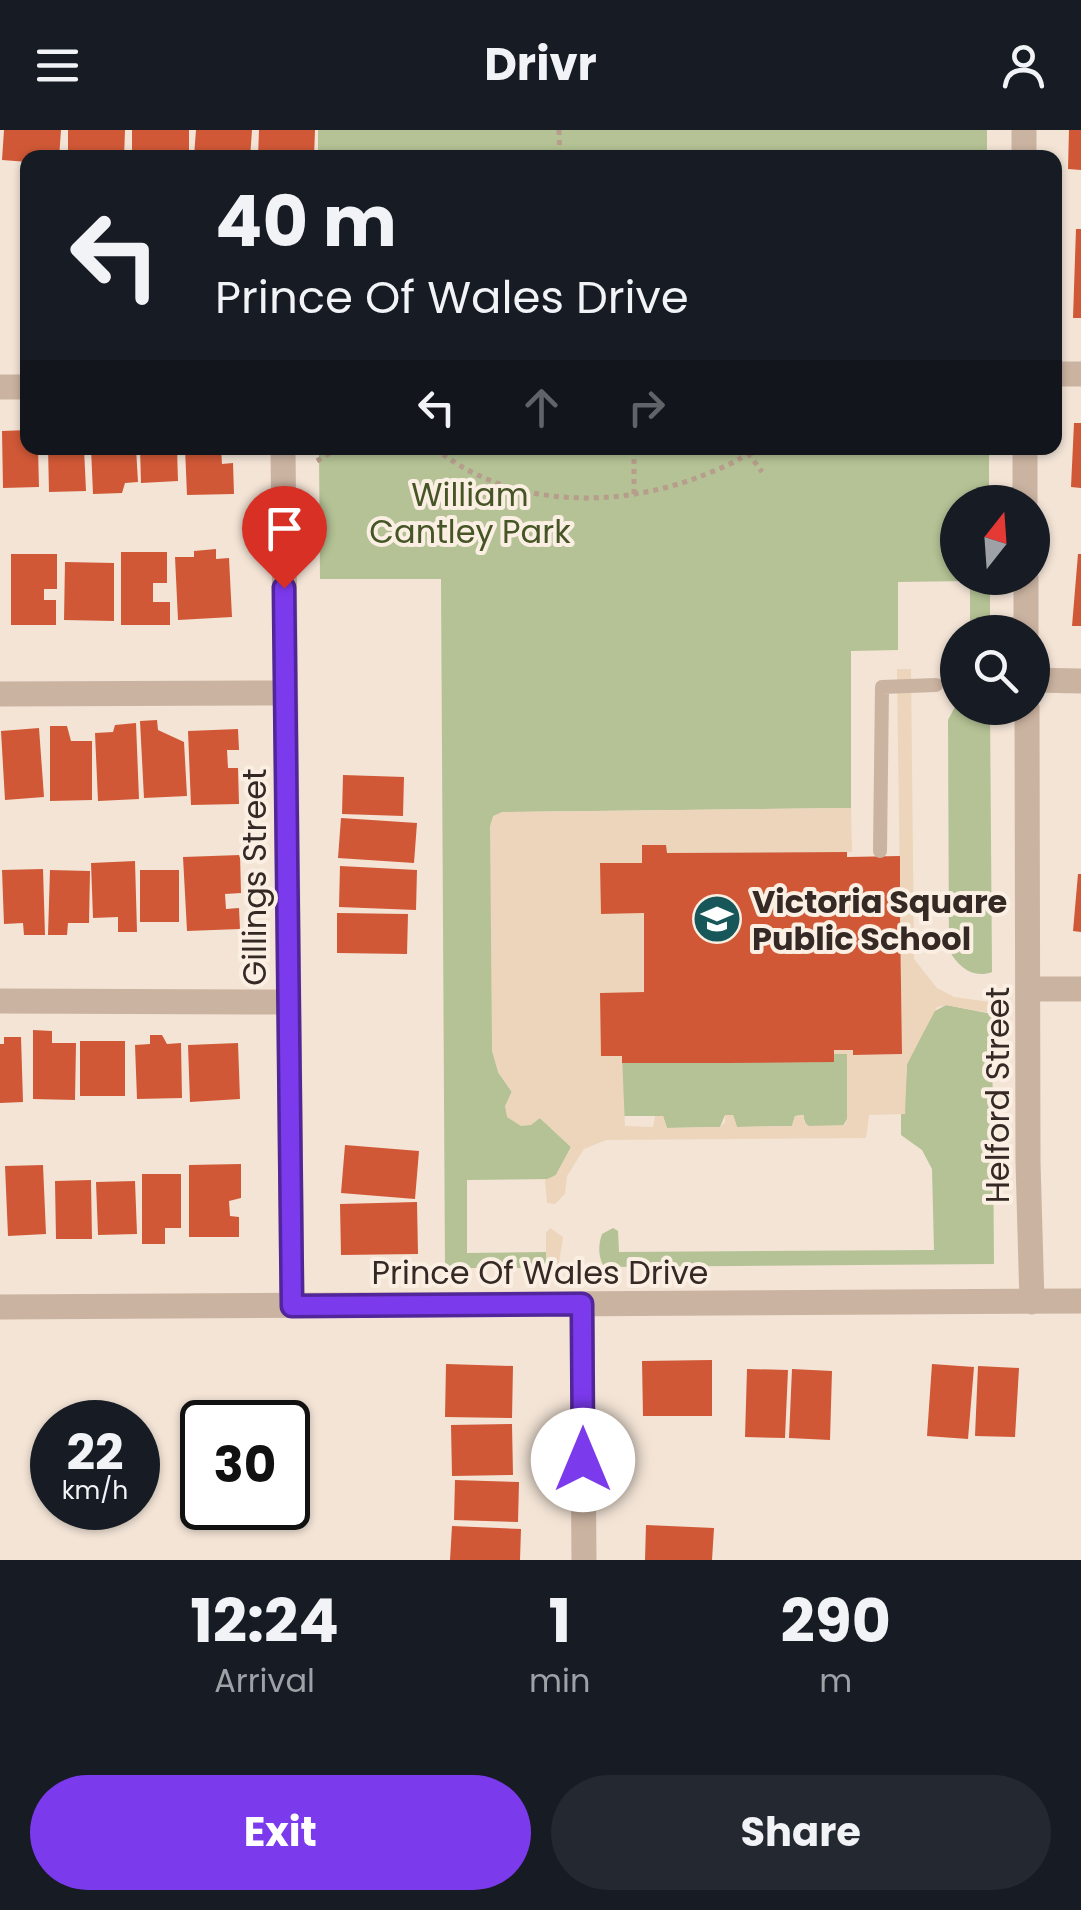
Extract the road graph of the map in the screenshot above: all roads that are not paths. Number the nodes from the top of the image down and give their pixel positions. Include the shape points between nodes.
1 (283, 455) edge
2 (1025, 455) edge
3 (1026, 485) edge
4 (1050, 680) edge
5 (1081, 681) edge
6 (936, 684) dead end
7 (285, 693) junction
8 (0, 694) edge
9 (1027, 725) edge
10 (880, 851) dead end
11 (1029, 989) junction
12 (1081, 989) edge
13 (0, 1001) edge
14 (287, 1002) junction
15 (1081, 1301) edge
16 (1032, 1302) junction
17 (582, 1304) junction
18 (292, 1306) junction
19 (0, 1308) edge
20 (584, 1560) edge

1 - 7 street, Gillings Street
2 - 3 street
4 - 5 street
6 - 10 lane via 882,687
7 - 8 street
7 - 14 street, Gillings Street
9 - 11 street, Helford Street
11 - 12 street
11 - 16 street, Helford Street
13 - 14 street
14 - 18 street, Gillings Street
15 - 16 street, Prince Of Wales Drive
16 - 17 street, Prince Of Wales Drive
17 - 18 street, Prince Of Wales Drive
17 - 20 street
18 - 19 street, Prince Of Wales Drive

